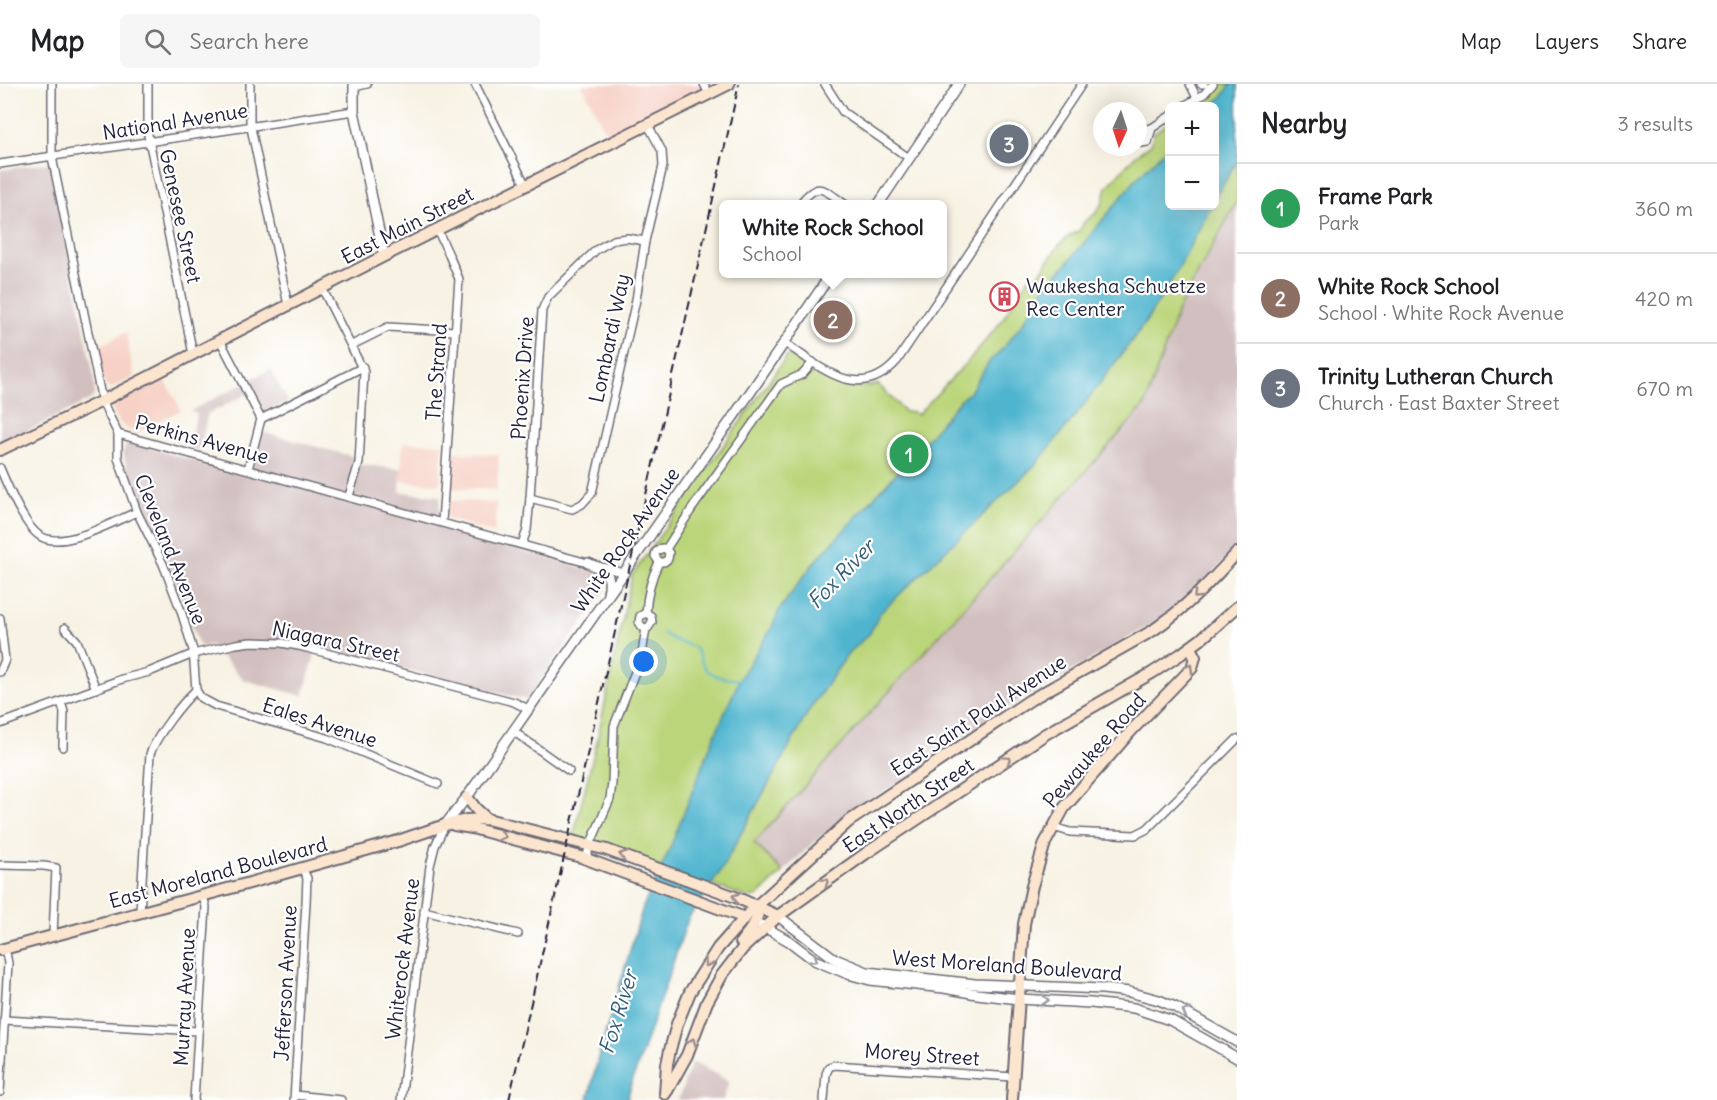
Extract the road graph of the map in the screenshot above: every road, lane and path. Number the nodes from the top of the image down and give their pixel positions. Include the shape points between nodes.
1 (52, 84) edge
2 (148, 84) edge
3 (250, 84) edge
4 (367, 84) edge
5 (475, 84) edge
6 (729, 84) edge
7 (825, 84) edge
8 (959, 84) edge
9 (1082, 84) edge
10 (1190, 84) edge
11 (1213, 84) edge
12 (354, 86) edge
13 (706, 89) edge
14 (1197, 98) junction
15 (1191, 102) edge
16 (354, 111) junction
17 (1165, 119) edge
18 (648, 125) junction
19 (251, 126) junction
20 (1152, 128) junction
21 (1147, 129) edge
22 (149, 142) junction
23 (1147, 142) edge
24 (52, 156) junction
25 (909, 158) junction
26 (0, 164) edge
27 (526, 186) junction
28 (802, 200) edge
29 (840, 200) edge
30 (881, 200) edge
31 (437, 229) junction
32 (645, 241) junction
33 (384, 256) junction
34 (828, 278) edge
35 (322, 288) junction
36 (288, 305) junction
37 (455, 331) junction
38 (220, 340) junction
39 (785, 343) junction
40 (352, 345) junction
41 (193, 354) junction
42 (813, 362) junction
43 (363, 367) junction
44 (102, 401) junction
45 (261, 419) junction
46 (118, 434) junction
47 (0, 450) edge
48 (0, 468) edge
49 (248, 468) junction
50 (349, 496) junction
51 (530, 498) junction
52 (137, 512) junction
53 (442, 522) junction
54 (522, 544) junction
55 (1237, 553) edge
56 (588, 563) junction
57 (624, 573) junction
58 (608, 596) junction
59 (1237, 607) edge
60 (0, 618) edge
61 (65, 628) dead end
62 (1190, 648) junction
63 (194, 654) junction
64 (0, 672) edge
65 (96, 689) junction
66 (195, 690) junction
67 (61, 702) junction
68 (528, 709) junction
69 (0, 724) edge
70 (513, 731) junction
71 (1237, 739) edge
72 (63, 747) dead end
73 (569, 771) dead end
74 (438, 784) dead end
75 (467, 797) junction
76 (488, 819) junction
77 (445, 825) junction
78 (1053, 827) junction
79 (531, 830) junction
80 (527, 842) junction
81 (590, 845) junction
82 (586, 859) junction
83 (0, 865) edge
84 (302, 868) junction
85 (654, 876) junction
86 (202, 896) junction
87 (712, 897) junction
88 (424, 911) junction
89 (140, 912) junction
90 (778, 916) junction
91 (755, 917) junction
92 (518, 934) dead end
93 (53, 935) junction
94 (728, 937) junction
95 (3, 949) edge
96 (1019, 985) junction
97 (1068, 987) junction
98 (1145, 996) junction
99 (1019, 999) junction
100 (1066, 1001) junction
101 (1141, 1010) junction
102 (700, 1018) junction
103 (4, 1020) junction
104 (198, 1031) junction
105 (1237, 1042) edge
106 (1, 1055) edge
107 (1237, 1058) edge
108 (1013, 1077) junction
109 (0, 1092) edge
110 (294, 1097) edge
111 (664, 1097) edge
112 (194, 1100) edge
113 (341, 1100) edge
114 (401, 1100) edge
115 (824, 1100) edge
116 (1012, 1100) edge

1 - 24 street, Perkins Avenue
2 - 22 street, Genesee Street
3 - 19 street
4 - 12 street
5 - 27 street
6 - 13 main road, East Main Street
7 - 25 street via 843,112
8 - 25 street
9 - 42 street via 890,369 872,380 851,381
10 - 14 street
11 - 14 street
12 - 16 street
13 - 18 main road, East Main Street
14 - 15 street
16 - 19 street, National Avenue
16 - 33 street
17 - 20 street
18 - 27 main road, East Main Street
18 - 32 street, Lombardi Way via 662,151 663,166
19 - 22 street, National Avenue
19 - 36 street
20 - 21 street
20 - 23 street
22 - 24 street, National Avenue
22 - 41 street, Genesee Street
24 - 26 street, National Avenue
24 - 44 street, Perkins Avenue
25 - 30 street
27 - 31 main road, East Main Street
28 - 29 street via 823,189
31 - 33 main road, East Main Street
31 - 37 street, The Strand via 459,279
32 - 51 street, Phoenix Drive via 613,240 596,250 548,297 542,310
32 - 51 street, Lombardi Way via 636,300 592,494 572,509
33 - 35 main road, East Main Street
34 - 39 street, White Rock Avenue
35 - 36 main road, East Main Street
35 - 40 street
36 - 38 main road, East Main Street
37 - 40 street via 388,327
37 - 53 street, The Strand
38 - 41 main road, East Main Street
38 - 45 street
39 - 42 street
39 - 57 street, White Rock Avenue
40 - 43 street
41 - 44 main road, East Main Street
42 - 81 street via 802,374 781,384 666,549 656,552 659,561 648,591 646,613 652,622 646,628 642,654 614,726 610,799
43 - 45 street
43 - 50 street via 358,463
44 - 46 street, Perkins Avenue
44 - 47 main road, East Main Street
45 - 49 street
46 - 49 street, Perkins Avenue
46 - 52 street, Cleveland Avenue via 118,459
48 - 52 street via 30,527 47,540 71,538
49 - 50 street, Perkins Avenue
50 - 53 street, Perkins Avenue
51 - 54 street, Phoenix Drive
52 - 63 street, Cleveland Avenue via 174,591
53 - 54 street, Perkins Avenue
54 - 56 street, Perkins Avenue
55 -> 91 main road, East Saint Paul Avenue via 1171,618 1030,700 848,822
56 - 57 street, Perkins Avenue
56 - 58 street via 609,576
57 - 58 street, White Rock Avenue
58 - 68 street, White Rock Avenue
59 - 62 main road, East North Street
60 - 64 street via 5,660
61 - 65 street via 77,640
78 -> 62 main road, Pewaukee Road via 1064,808 1119,745 1192,668 1195,657
90 -> 62 main road, East North Street via 1047,734
63 - 65 street, Niagara Street
63 - 66 street, Cleveland Avenue
63 - 68 street, Niagara Street via 236,644 281,643 455,685
65 - 67 street, Niagara Street
66 - 74 street, Eales Avenue via 216,706 327,738
66 - 89 street via 150,754
67 - 69 street, Niagara Street
67 - 72 street
68 - 70 street, White Rock Avenue
70 - 73 street
70 - 75 street, White Rock Avenue
71 - 78 street via 1140,834 1070,832
75 - 76 main road
75 - 77 street, White Rock Avenue
76 - 77 main road, East Moreland Boulevard
76 - 79 main road, East Moreland Boulevard
77 -> 80 main road, East Moreland Boulevard
77 - 84 main road, East Moreland Boulevard
77 - 88 street, Whiterock Avenue via 430,866
78 - 96 main road, Pewaukee Road via 1027,909
79 - 80 main road
79 - 81 main road, East Moreland Boulevard
80 - 82 main road, East Moreland Boulevard
81 - 82 street
85 -> 81 main road, East Moreland Boulevard
82 - 85 main road, East Moreland Boulevard via 623,872
83 - 93 street via 56,868
84 - 86 main road, East Moreland Boulevard
84 - 110 street, Jefferson Avenue via 307,878
85 - 87 main road, East Moreland Boulevard
85 - 87 main road, East Moreland Boulevard
86 - 89 main road, East Moreland Boulevard
86 - 104 street, Murray Avenue via 206,906
87 - 91 main road, West Moreland Boulevard
87 - 91 main road, East Moreland Boulevard
87 - 94 main road via 729,922
88 - 92 street
88 - 114 street, Whiterock Avenue
89 - 93 main road, East Moreland Boulevard
90 - 91 main road, West Moreland Boulevard
90 - 91 main road, East North Street
90 - 96 street, West Moreland Boulevard via 835,958 867,972
91 - 94 main road, East North Street
91 -> 99 street, West Moreland Boulevard via 814,960 836,971 870,980
91 - 102 main road, East North Street via 743,948 715,987
91 - 102 main road via 717,973 704,997
93 - 95 main road, East Moreland Boulevard
94 -> 111 main road, East North Street via 690,992 670,1050
95 - 103 street via 8,963
96 - 97 street, West Moreland Boulevard
96 - 99 main road, Pewaukee Road
97 - 98 street, West Moreland Boulevard
97 - 100 street
98 - 101 street
105 -> 98 street, West Moreland Boulevard via 1185,1011
99 -> 100 street, West Moreland Boulevard
99 - 108 main road, Pewaukee Road
100 - 101 street, West Moreland Boulevard
101 - 107 street, West Moreland Boulevard via 1170,1020
111 -> 102 main road, East North Street via 687,1055
103 - 104 street
103 - 106 street
104 - 112 street, Murray Avenue
106 - 109 street
108 - 115 street, Morey Street via 840,1065 829,1067
108 - 116 main road, Pewaukee Road
110 - 113 street

